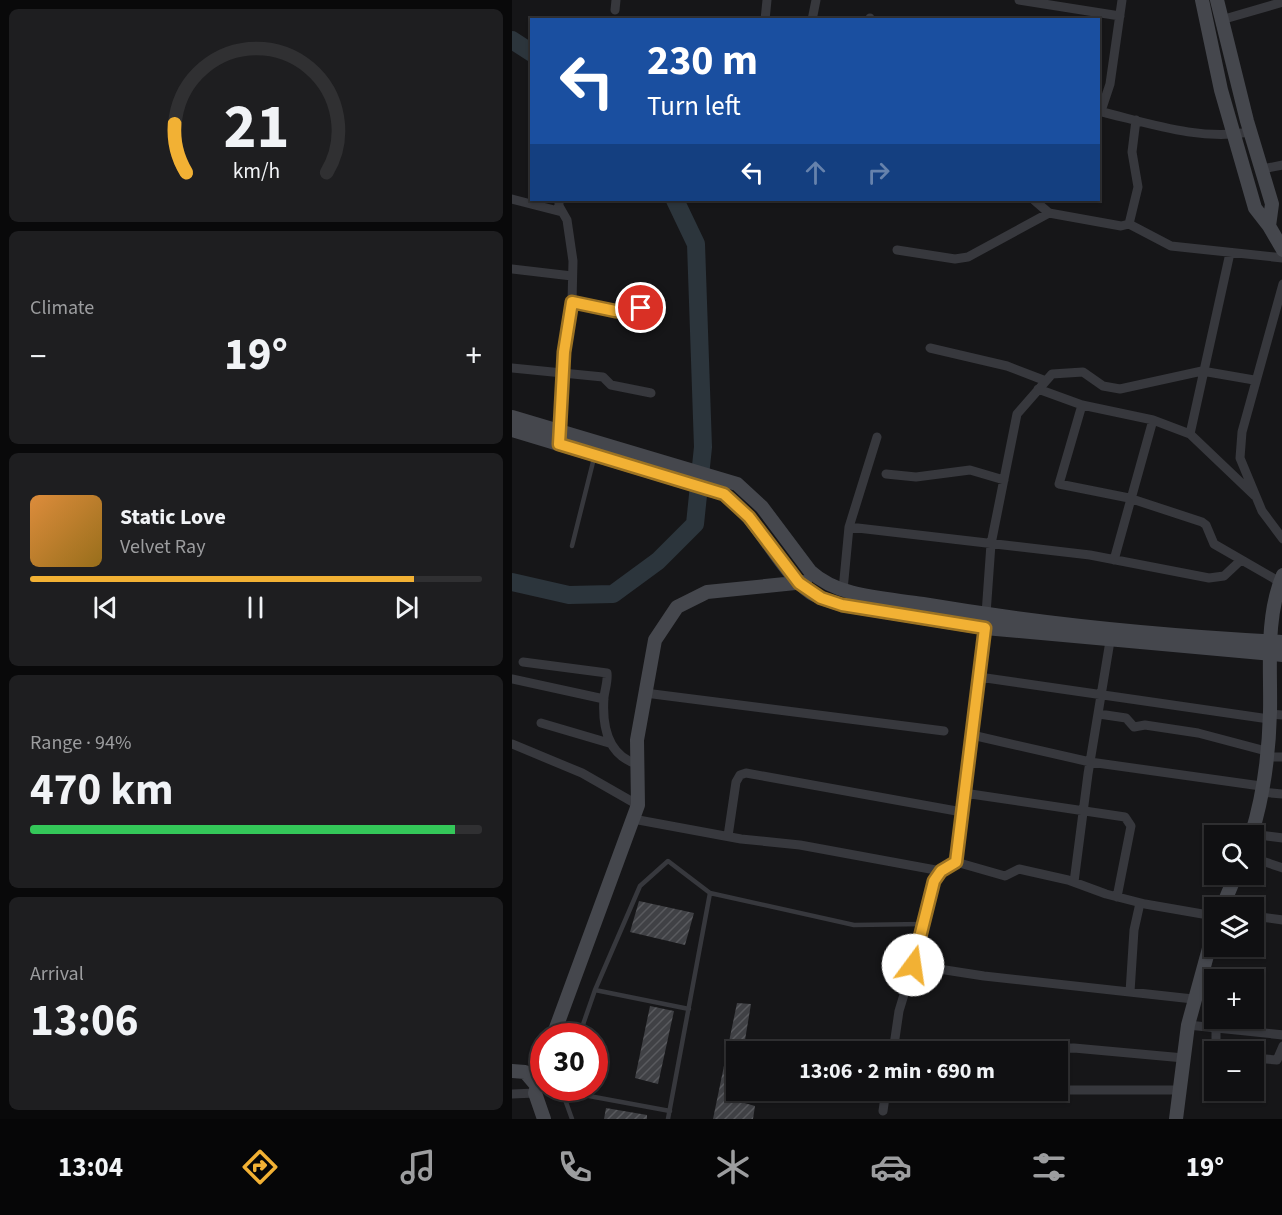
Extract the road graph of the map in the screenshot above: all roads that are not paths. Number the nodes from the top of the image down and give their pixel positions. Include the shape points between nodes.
1 (767, 0) edge
2 (816, 0) edge
3 (1019, 0) edge
4 (1122, 0) edge
5 (1202, 0) edge
6 (1217, 0) edge
7 (1283, 2) edge
8 (1053, 3) edge
9 (1120, 16) junction
10 (766, 18) edge
11 (812, 18) edge
12 (1221, 20) junction
13 (1100, 111) edge
14 (1136, 120) junction
15 (1250, 132) junction
16 (1234, 135) junction
17 (1283, 165) edge
18 (1262, 169) junction
19 (512, 199) edge
20 (559, 201) edge
21 (1035, 201) edge
22 (562, 212) junction
23 (1049, 213) junction
24 (1129, 224) junction
25 (1269, 226) junction
26 (897, 250) dead end
27 (1283, 250) edge
28 (1230, 253) junction
29 (1283, 258) edge
30 (512, 269) edge
31 (572, 276) junction
32 (1283, 284) edge
33 (572, 302) junction
34 (656, 309) dead end
35 (930, 348) dead end
36 (512, 368) edge
37 (1202, 371) junction
38 (562, 373) junction
39 (1254, 380) junction
40 (1046, 381) junction
41 (1038, 389) junction
42 (650, 393) dead end
43 (1082, 405) junction
44 (512, 417) edge
45 (1153, 420) junction
46 (512, 430) edge
47 (1190, 434) junction
48 (877, 437) dead end
49 (560, 438) junction
50 (595, 455) junction
51 (662, 469) junction
52 (886, 474) dead end
53 (1004, 480) junction
54 (1129, 498) junction
55 (1257, 498) junction
56 (849, 527) junction
57 (1283, 539) edge
58 (991, 544) junction
59 (572, 546) dead end
60 (1114, 560) junction
61 (1241, 561) junction
62 (1281, 579) edge
63 (819, 580) junction
64 (799, 583) junction
65 (843, 590) junction
66 (1279, 599) edge
67 (985, 621) junction
68 (1112, 635) junction
69 (1276, 648) edge
70 (523, 662) dead end
71 (979, 677) junction
72 (512, 679) edge
73 (645, 693) junction
74 (1102, 694) junction
75 (604, 699) junction
76 (1098, 714) junction
77 (1274, 716) edge
78 (541, 723) dead end
79 (944, 731) dead end
80 (972, 735) junction
81 (610, 743) junction
82 (512, 744) edge
83 (1266, 754) junction
84 (1283, 757) edge
85 (1090, 762) junction
86 (637, 764) junction
87 (1261, 789) junction
88 (964, 793) junction
89 (1283, 794) edge
90 (1083, 811) junction
91 (635, 812) junction
92 (962, 812) junction
93 (1253, 825) edge
94 (728, 836) junction
95 (1264, 836) edge
96 (1283, 838) edge
97 (956, 862) junction
98 (1264, 862) edge
99 (1283, 868) edge
100 (941, 871) junction
101 (1074, 882) junction
102 (710, 893) junction
103 (1117, 897) junction
104 (1140, 903) junction
105 (1204, 914) edge
106 (1264, 917) edge
107 (1283, 920) edge
108 (923, 924) junction
109 (1206, 957) edge
110 (913, 965) junction
111 (595, 990) junction
112 (1130, 992) junction
113 (1193, 999) junction
114 (689, 1008) junction
115 (558, 1023) edge
116 (584, 1023) edge
117 (1188, 1025) junction
118 (1204, 1027) edge
119 (1226, 1029) edge
120 (1283, 1035) edge
121 (895, 1041) edge
122 (1283, 1046) edge
123 (1068, 1048) edge
124 (1184, 1058) junction
125 (1264, 1059) edge
126 (512, 1071) edge
127 (530, 1080) edge
128 (530, 1090) edge
129 (1068, 1090) edge
130 (1180, 1090) junction
131 (512, 1094) edge
132 (608, 1099) edge
133 (539, 1101) edge
134 (566, 1101) edge
135 (884, 1101) edge
136 (670, 1111) junction
137 (883, 1111) dead end
138 (544, 1119) edge
139 (572, 1119) edge
140 (668, 1119) edge
141 (1176, 1119) edge

1 - 10 street
2 - 11 street
3 - 8 street
4 - 9 street
5 - 16 street
6 - 12 street
7 - 12 street
8 - 9 street
9 - 13 street via 1110,84
12 - 15 street
13 - 14 street
14 - 16 street via 1194,134
14 - 24 street via 1132,152 1138,188
15 - 16 street
15 - 18 street
16 - 25 street via 1255,208
17 - 18 street
18 - 25 street via 1272,204
19 - 22 street
20 - 22 street
21 - 23 street
22 - 31 street via 567,220
23 - 24 street via 1121,226
23 - 26 street via 968,256 955,259
24 - 28 street via 1171,246
25 - 27 street
28 - 29 street
28 - 37 street
30 - 31 street
31 - 33 street
32 - 39 street
33 - 34 street via 615,311
33 - 38 street
35 - 40 street via 1007,366
36 - 38 street
37 - 39 street
37 - 40 street via 1120,389 1103,386 1083,372 1052,374
37 - 47 street
38 - 42 street via 603,377 611,385
38 - 49 street
39 - 55 street via 1241,432 1240,458
40 - 41 street
41 - 43 street
41 - 53 street via 1017,414
43 - 45 street
43 - 54 street via 1059,484
44 - 49 street
45 - 47 street
45 - 54 street
46 - 49 street
47 - 55 street
48 - 56 street
49 - 50 street
49 - 51 street
50 - 51 street
50 - 59 lane
51 - 63 street via 725,478 744,489
51 - 64 street via 737,503
52 - 53 street via 916,477 970,470
53 - 58 street
54 - 60 street
54 - 61 street via 1206,525 1214,544
55 - 57 street
56 - 58 street
56 - 65 street
58 - 60 street
58 - 67 street
60 - 61 street via 1216,579
61 - 62 street
62 - 66 street
63 - 64 street
63 - 65 street
64 - 67 street via 821,598 842,605
64 - 73 street via 707,592 677,607 655,640
65 - 67 street
66 - 69 street
67 - 68 street
67 - 71 street
68 - 69 street
68 - 74 street
69 - 77 street
70 - 75 street via 607,673
71 - 74 street
71 - 80 street
72 - 75 street
73 - 79 street
73 - 86 street
74 - 76 street
74 - 77 street
75 - 81 street
76 - 83 street via 1126,718 1134,727 1145,725 1198,733
76 - 85 street
77 - 83 street
78 - 81 street
80 - 85 street
80 - 88 street
81 - 86 street via 629,762
82 - 91 street via 582,773
83 - 84 street
83 - 87 street
85 - 87 street
85 - 90 street
86 - 91 street
87 - 89 street
87 - 93 street
88 - 90 street
88 - 92 street
90 - 101 street
90 - 103 street via 1126,817 1130,821
91 - 94 street
91 - 115 street
92 - 94 street via 746,772 736,782
92 - 97 street
94 - 100 street
95 - 96 street
97 - 100 street
97 - 101 street via 1005,876 1019,869
98 - 99 street
100 - 108 street via 934,881
101 - 103 street
102 - 108 lane via 854,925
102 - 111 lane via 668,861 640,886
102 - 114 lane
103 - 104 street
104 - 105 street
104 - 112 street
106 - 107 street
108 - 110 street
109 - 113 street
110 - 112 street
110 - 121 street
111 - 114 lane
111 - 116 lane
112 - 113 street
113 - 117 street
114 - 136 lane
117 - 118 street
117 - 124 street
119 - 120 street
122 - 125 street via 1277,1060
123 - 124 street
124 - 130 street
126 - 127 street via 526,1072
128 - 131 street
129 - 130 street
130 - 141 street
132 - 136 lane
133 - 138 street
134 - 139 lane
135 - 137 street
136 - 140 lane

